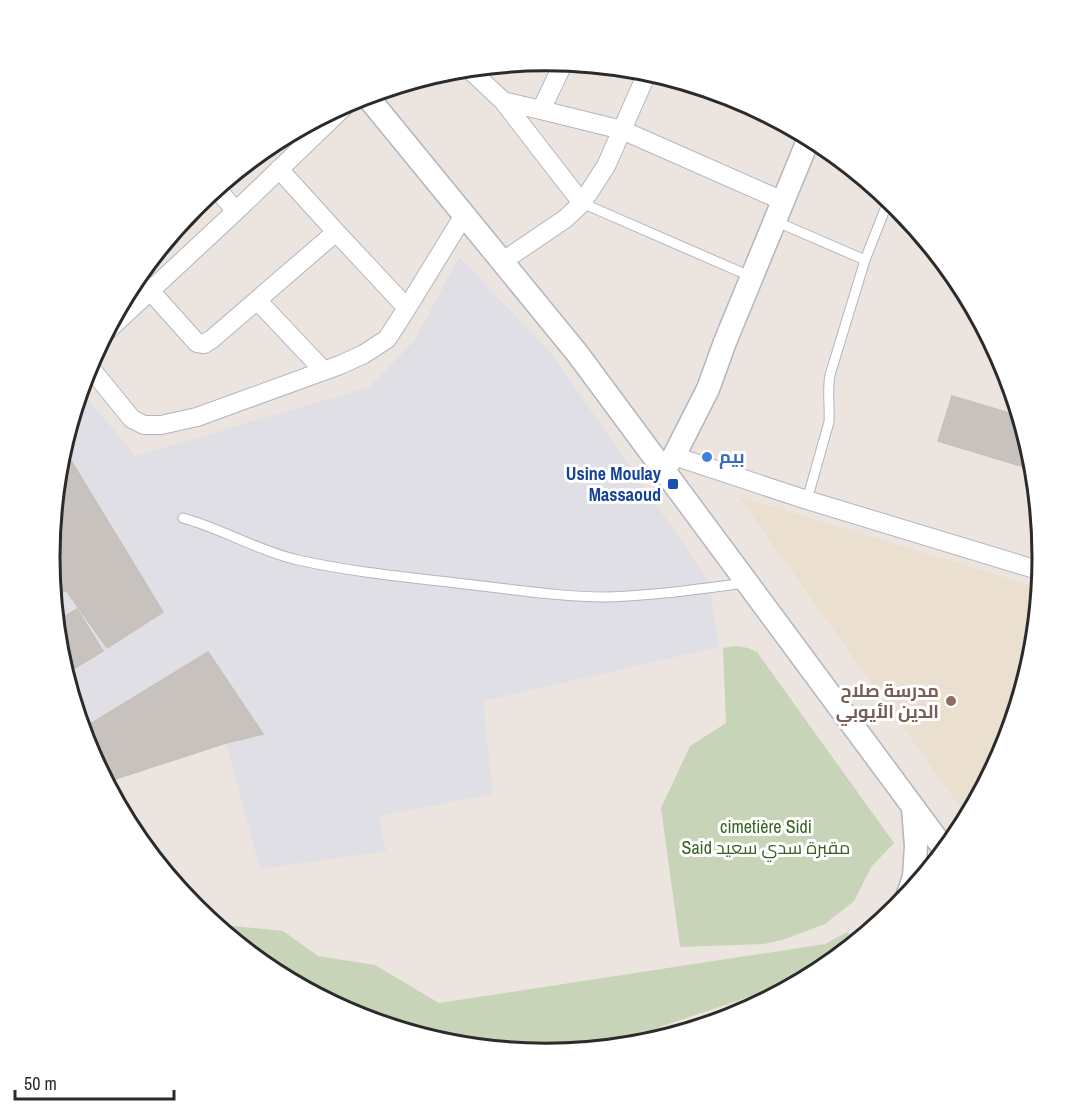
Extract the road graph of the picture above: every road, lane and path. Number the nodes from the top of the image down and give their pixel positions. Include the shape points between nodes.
1 (559, 71) edge
2 (477, 76) edge
3 (644, 81) edge
4 (503, 101) junction
5 (373, 103) edge
6 (540, 110) junction
7 (327, 123) edge
8 (622, 130) junction
9 (806, 146) edge
10 (279, 169) junction
11 (222, 195) edge
12 (582, 203) junction
13 (885, 209) edge
14 (236, 211) junction
15 (779, 211) junction
16 (464, 215) junction
17 (336, 232) junction
18 (866, 260) junction
19 (503, 261) junction
20 (752, 277) junction
21 (144, 284) edge
22 (150, 291) junction
23 (257, 300) junction
24 (407, 308) junction
25 (125, 315) edge
26 (324, 371) junction
27 (96, 374) edge
28 (669, 462) junction
29 (807, 500) junction
30 (183, 518) dead end
31 (1032, 568) edge
32 (746, 583) junction
33 (913, 808) junction
34 (939, 842) edge
35 (914, 874) edge

1 - 6 street
2 - 4 street
3 - 8 street
4 - 6 street
4 - 12 street
5 - 16 street
6 - 8 street
7 - 10 street
8 - 12 street via 606,166
8 - 15 street
9 - 15 street
10 - 14 street
10 - 17 street
11 - 14 street
12 - 19 street
12 - 20 lane
13 - 18 lane
14 - 22 street
15 - 18 lane
15 - 20 street
16 - 19 street
16 - 24 street
17 - 23 street
17 - 24 street
18 - 29 lane via 830,375 829,422
19 - 28 street
20 - 28 street via 708,389
21 - 22 street
22 - 23 street via 201,344
22 - 25 street
23 - 26 street
24 - 26 street via 387,339
26 - 27 street via 197,417 161,425 144,425 132,419
28 - 29 street
28 - 32 street via 673,484
29 - 31 street
30 - 32 lane via 298,560 382,575 531,593 604,597
32 - 33 street
33 - 34 street
33 - 35 street

